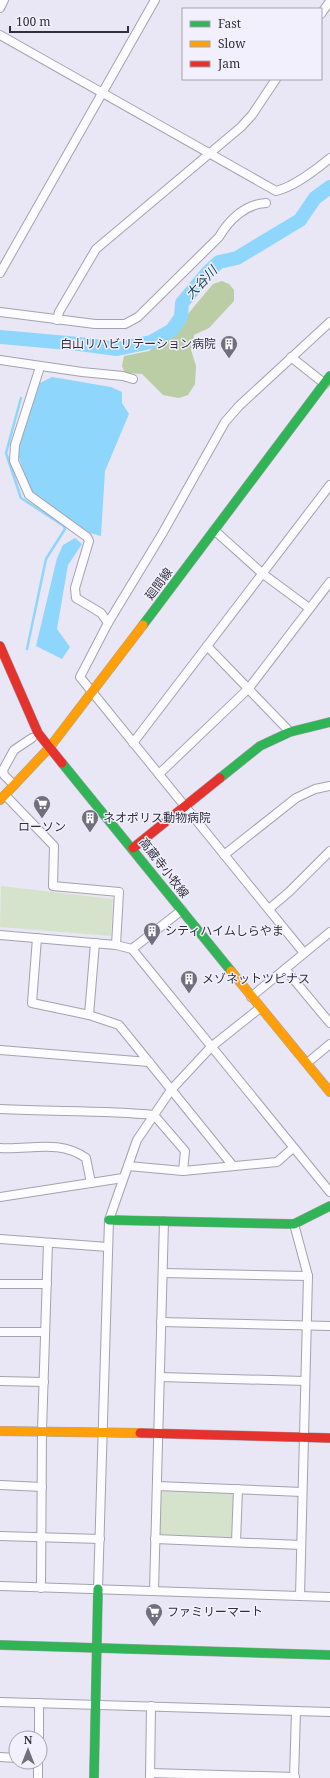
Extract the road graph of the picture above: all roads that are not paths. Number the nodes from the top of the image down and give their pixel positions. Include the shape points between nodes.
1 (4, 0) edge
2 (155, 0) edge
3 (330, 0) edge
4 (0, 8) edge
5 (322, 12) edge
6 (0, 35) edge
7 (275, 80) edge
8 (103, 93) junction
9 (210, 153) junction
10 (330, 158) edge
11 (266, 204) dead end
12 (0, 273) edge
13 (0, 312) edge
14 (57, 320) junction
15 (330, 322) edge
16 (291, 358) junction
17 (0, 360) edge
18 (40, 366) junction
19 (133, 379) dead end
20 (328, 382) edge
21 (330, 485) edge
22 (214, 530) junction
23 (263, 574) junction
24 (330, 582) edge
25 (309, 608) junction
26 (108, 623) junction
27 (0, 646) edge
28 (207, 646) junction
29 (249, 688) junction
30 (92, 693) junction
31 (330, 722) edge
32 (290, 732) junction
33 (32, 738) dead end
34 (133, 743) junction
35 (50, 747) junction
36 (159, 774) junction
37 (14, 785) junction
38 (330, 786) edge
39 (3, 798) edge
40 (185, 806) junction
41 (133, 848) junction
42 (330, 851) edge
43 (224, 855) junction
44 (269, 909) junction
45 (182, 910) junction
46 (0, 935) edge
47 (329, 935) edge
48 (37, 938) junction
49 (95, 943) junction
50 (116, 945) junction
51 (132, 949) junction
52 (304, 953) junction
53 (285, 969) junction
54 (251, 997) junction
55 (260, 1008) junction
56 (89, 1015) junction
57 (330, 1023) edge
58 (330, 1044) edge
59 (211, 1047) junction
60 (0, 1050) edge
61 (149, 1062) junction
62 (307, 1063) junction
63 (171, 1090) junction
64 (330, 1092) edge
65 (0, 1109) edge
66 (154, 1115) junction
67 (0, 1148) edge
68 (293, 1148) junction
69 (128, 1166) junction
70 (234, 1166) junction
71 (183, 1171) junction
72 (123, 1178) junction
73 (92, 1183) junction
74 (330, 1192) edge
75 (0, 1197) edge
76 (330, 1206) edge
77 (109, 1220) junction
78 (164, 1221) junction
79 (294, 1224) junction
80 (0, 1239) edge
81 (48, 1243) junction
82 (108, 1247) junction
83 (164, 1273) junction
84 (308, 1276) junction
85 (0, 1284) edge
86 (47, 1284) junction
87 (161, 1322) junction
88 (306, 1325) junction
89 (330, 1326) edge
90 (0, 1332) edge
91 (45, 1332) junction
92 (160, 1378) junction
93 (0, 1381) edge
94 (305, 1381) junction
95 (44, 1382) junction
96 (0, 1431) edge
97 (42, 1431) junction
98 (103, 1432) junction
99 (158, 1433) junction
100 (303, 1438) junction
101 (330, 1438) edge
102 (0, 1485) edge
103 (157, 1486) junction
104 (42, 1487) junction
105 (238, 1489) junction
106 (302, 1492) junction
107 (0, 1536) edge
108 (42, 1537) junction
109 (100, 1539) junction
110 (155, 1539) junction
111 (236, 1542) junction
112 (300, 1545) junction
113 (0, 1586) edge
114 (41, 1588) junction
115 (98, 1589) junction
116 (154, 1591) junction
117 (300, 1596) junction
118 (330, 1597) edge
119 (0, 1645) edge
120 (97, 1648) junction
121 (330, 1655) edge
122 (0, 1702) edge
123 (39, 1703) junction
124 (95, 1704) junction
125 (151, 1706) junction
126 (296, 1712) junction
127 (330, 1712) edge
128 (39, 1730) edge
129 (150, 1776) edge
130 (94, 1778) edge
131 (294, 1778) edge

1 - 4 street
2 - 8 street
3 - 5 street
6 - 8 street
7 - 9 street via 252,115
8 - 9 street
8 - 12 street
9 - 10 street via 276,191 314,171
9 - 14 street via 96,249 59,312
11 - 14 street via 255,204 237,216 133,321 119,325
13 - 14 street
15 - 16 street
16 - 20 street
16 - 26 street via 225,422
17 - 18 street
18 - 19 street
18 - 26 street via 15,445 14,461 29,495 87,536 89,541 75,588 76,598 101,613
20 - 22 street, 廻間線
21 - 23 street
22 - 23 street
22 - 30 street, 廻間線
23 - 25 street
23 - 28 street
24 - 25 street
25 - 29 street
26 - 30 street via 80,677
27 - 35 street, 高蔵寺小牧線 via 38,733
28 - 29 street
28 - 34 street
29 - 32 street
29 - 36 street
30 - 34 street
30 - 35 street, 廻間線
31 - 32 street
32 - 40 street via 274,738 248,754
33 - 37 street via 14,750 4,770 4,776
34 - 36 street
35 - 37 street, 廻間線
35 - 41 street, 高蔵寺小牧線
36 - 40 street
37 - 39 street, 廻間線
38 - 43 street via 315,789 296,798
39 - 50 street via 54,846 52,886 119,892
40 - 41 street
40 - 43 street
41 - 45 street, 高蔵寺小牧線
42 - 44 street
43 - 44 street
44 - 52 street
45 - 51 street
45 - 54 street, 高蔵寺小牧線
46 - 48 street
47 - 52 street
48 - 49 street
48 - 56 street via 32,1004
49 - 50 street
49 - 56 street
50 - 51 street
51 - 59 street
52 - 53 street
53 - 54 street
53 - 57 street
54 - 55 street, 高蔵寺小牧線
55 - 59 street
55 - 62 street, 高蔵寺小牧線
56 - 61 street via 119,1025
58 - 62 street
59 - 63 street
59 - 68 street
60 - 61 street
61 - 63 street
62 - 64 street, 高蔵寺小牧線
63 - 66 street
63 - 70 street
65 - 66 street via 113,1111
66 - 69 street via 137,1140
66 - 71 street via 185,1151
67 - 73 street via 48,1146 81,1154 86,1158
68 - 70 street via 277,1162
68 - 74 street
69 - 71 street
69 - 72 street
70 - 71 street
72 - 73 street
72 - 77 street
73 - 75 street
76 - 79 street
77 - 78 street
77 - 82 street
78 - 79 street
78 - 83 street
79 - 84 street
80 - 81 street
81 - 82 street
81 - 86 street
82 - 98 street
83 - 84 street
83 - 87 street
84 - 88 street
85 - 86 street
86 - 91 street
87 - 88 street
87 - 92 street
88 - 89 street
88 - 94 street
90 - 91 street
91 - 95 street
92 - 94 street
92 - 99 street
93 - 95 street
94 - 100 street
95 - 97 street
96 - 97 street
97 - 98 street
97 - 104 street
98 - 99 street
98 - 109 street
99 - 100 street
99 - 103 street
100 - 101 street
100 - 106 street
102 - 104 street
103 - 105 street
103 - 110 street
104 - 108 street
105 - 106 street
105 - 111 street
106 - 112 street
107 - 108 street
108 - 109 street
108 - 114 street
109 - 115 street
110 - 111 street
110 - 116 street
111 - 112 street
112 - 117 street
113 - 114 street
114 - 115 street
115 - 116 street
115 - 120 street
116 - 117 street
117 - 118 street
119 - 120 street
120 - 121 street
120 - 124 street
122 - 123 street
123 - 124 street
123 - 128 street
124 - 125 street
124 - 130 street
125 - 126 street
125 - 129 street
126 - 127 street
126 - 131 street
129 - 131 street

